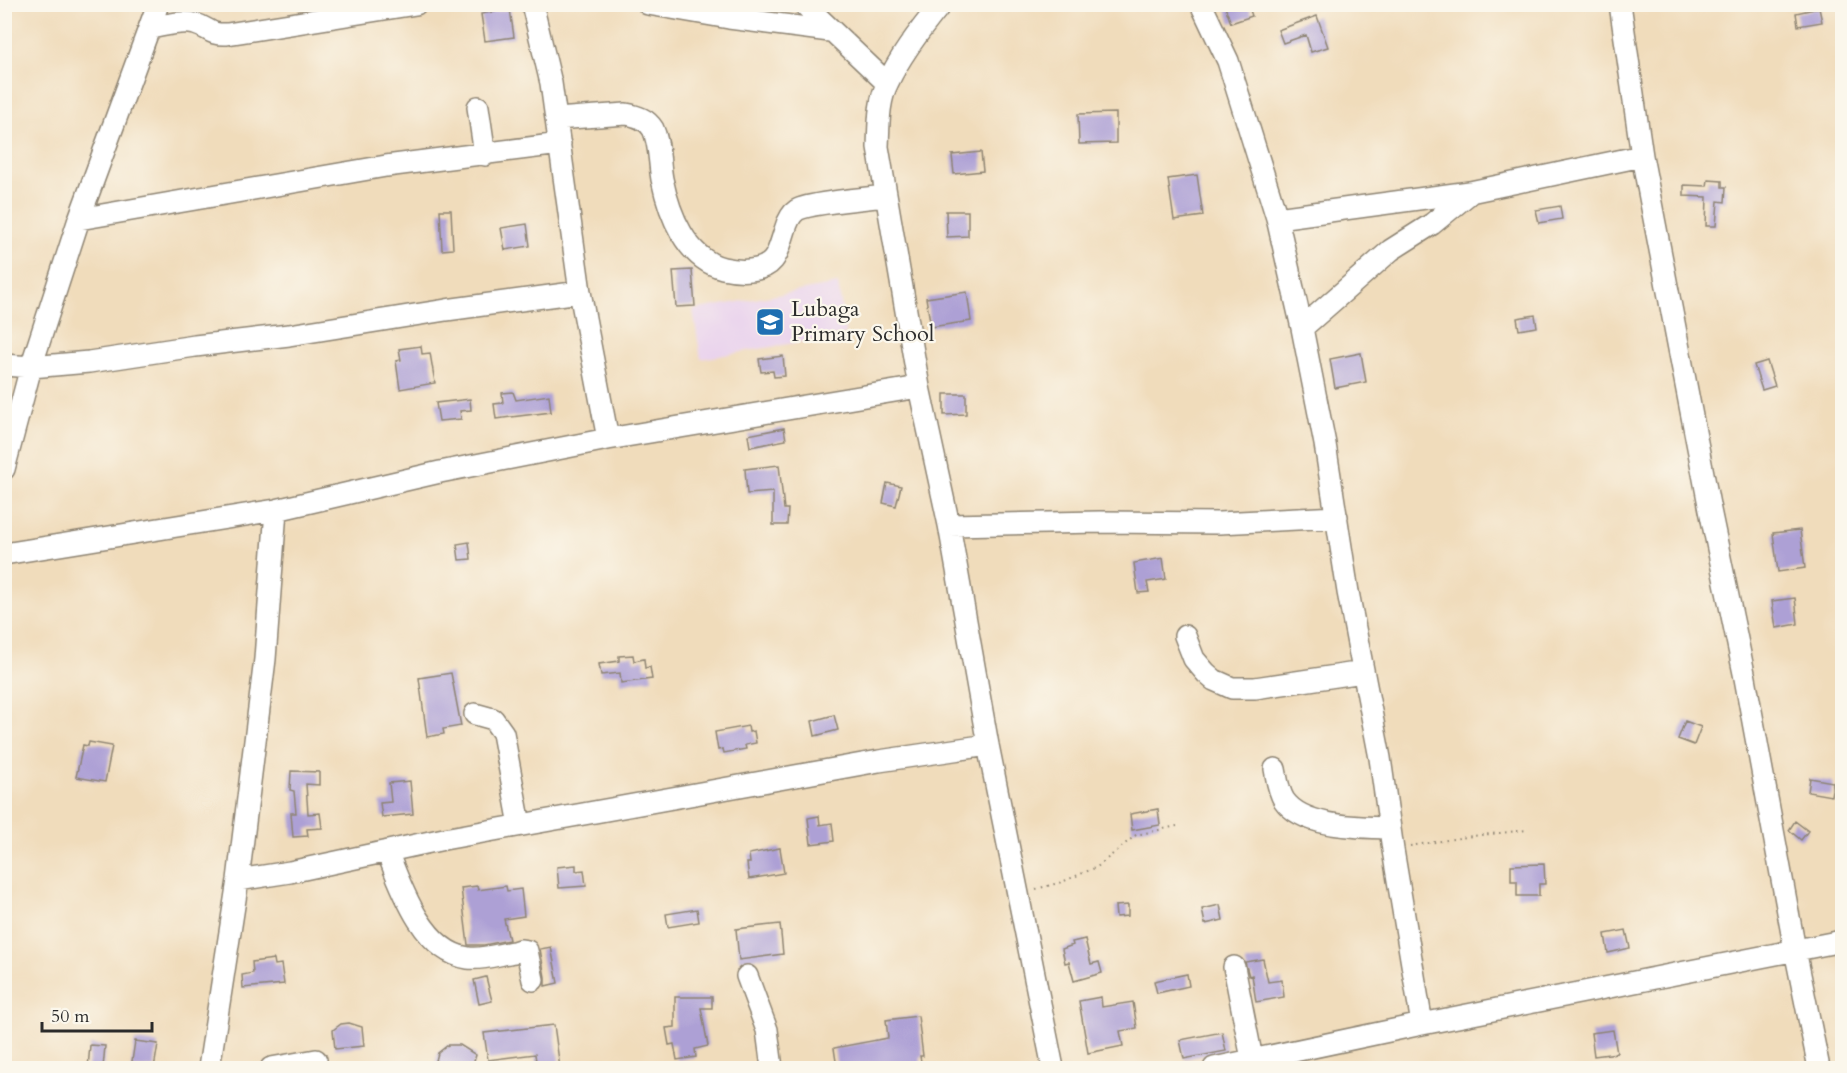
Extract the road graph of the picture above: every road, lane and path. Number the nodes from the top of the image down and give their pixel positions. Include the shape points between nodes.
1 (158, 4) edge
2 (416, 4) edge
3 (532, 4) edge
4 (648, 4) edge
5 (804, 4) edge
6 (941, 4) edge
7 (1201, 4) edge
8 (1620, 4) edge
9 (150, 28) junction
10 (831, 31) junction
11 (887, 83) junction
12 (478, 107) dead end
13 (556, 119) junction
14 (560, 144) junction
15 (485, 155) junction
16 (1642, 156) junction
17 (1470, 192) junction
18 (886, 196) junction
19 (1277, 218) junction
20 (79, 219) junction
21 (580, 292) junction
22 (1302, 328) junction
23 (4, 365) edge
24 (31, 367) junction
25 (919, 387) junction
26 (608, 439) junction
27 (4, 469) edge
28 (276, 510) junction
29 (1337, 517) junction
30 (949, 525) junction
31 (4, 554) edge
32 (1185, 636) dead end
33 (1363, 672) junction
34 (476, 714) dead end
35 (988, 745) junction
36 (1275, 769) dead end
37 (520, 825) junction
38 (1177, 826) dead end
39 (1390, 828) junction
40 (1527, 830) dead end
41 (1393, 850) junction
42 (387, 851) junction
43 (238, 880) junction
44 (1018, 894) junction
45 (1842, 941) edge
46 (1795, 950) junction
47 (1234, 967) dead end
48 (747, 976) dead end
49 (533, 980) dead end
50 (1422, 1024) junction
51 (1252, 1059) junction
52 (316, 1060) dead end
53 (1225, 1067) edge
54 (209, 1068) edge
55 (270, 1068) edge
56 (772, 1068) edge
57 (1053, 1068) edge
58 (1819, 1068) edge

1 - 9 street
2 - 9 street via 227,34 209,32 188,22
3 - 13 street
4 - 10 street
5 - 10 street
6 - 11 street
7 - 19 street via 1228,61
8 - 16 street
9 - 20 street
10 - 11 street
11 - 18 street via 878,147
12 - 15 street
13 - 14 street
13 - 18 street via 626,114 645,120 652,129 665,189 680,230 696,254 725,269 767,267 778,252 793,213 799,209
14 - 15 street
14 - 21 street
15 - 20 street via 386,166
16 - 17 street
16 - 46 street
17 - 19 street
17 - 22 street via 1432,224 1391,250
18 - 25 street
19 - 22 street
20 - 24 street
21 - 24 street via 289,335
21 - 26 street
22 - 29 street
23 - 24 street
24 - 27 street
25 - 26 street
25 - 30 street
26 - 28 street
28 - 31 street
28 - 43 street via 265,659
29 - 30 street via 1219,523
29 - 33 street
30 - 35 street
32 - 33 street via 1194,658 1206,673 1232,688
33 - 39 street
34 - 37 street via 494,718 503,733
35 - 37 street
35 - 44 street
36 - 39 street via 1285,801 1300,814 1343,826
37 - 42 street
38 - 44 path via 1136,835 1091,870
39 - 41 street
40 - 41 path
41 - 50 street
42 - 43 street
42 - 49 street via 404,895 438,944 466,958 527,951
43 - 54 street
44 - 57 street
45 - 46 street
46 - 50 street
46 - 58 street
47 - 51 street
48 - 56 street via 767,1030
50 - 51 street
51 - 53 street
52 - 55 street

